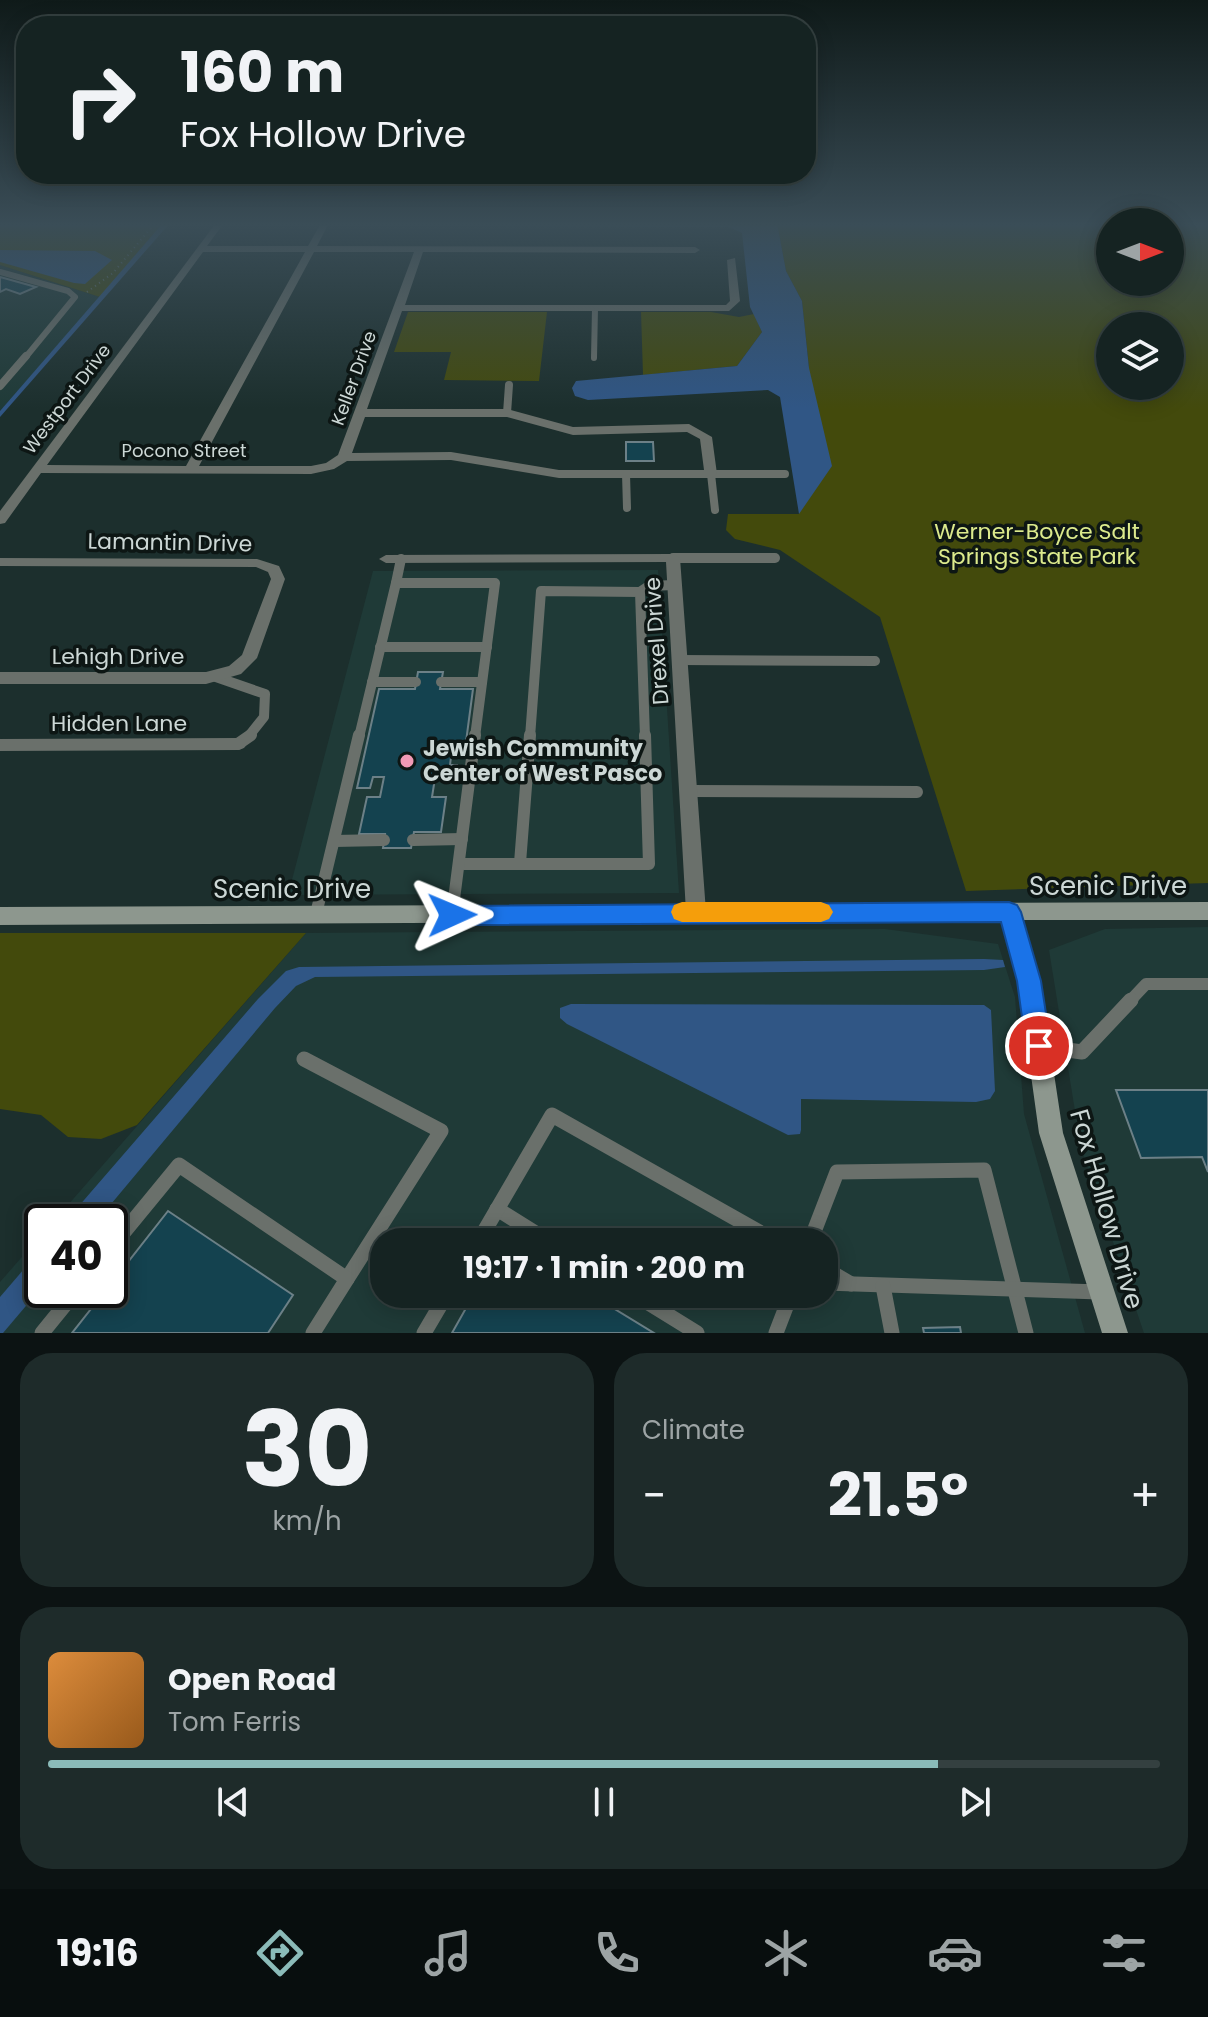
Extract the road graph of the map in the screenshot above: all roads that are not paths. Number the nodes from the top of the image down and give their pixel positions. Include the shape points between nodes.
1 (47, 285) edge
2 (174, 285) edge
3 (291, 285) edge
4 (407, 285) edge
5 (734, 285) edge
6 (399, 308) junction
7 (595, 308) junction
8 (594, 358) dead end
9 (509, 385) dead end
10 (0, 386) edge
11 (360, 413) junction
12 (507, 413) junction
13 (344, 457) junction
14 (330, 466) joint
15 (37, 469) junction
16 (191, 469) junction
17 (626, 474) junction
18 (711, 474) junction
19 (785, 474) dead end
20 (627, 508) dead end
21 (715, 510) dead end
22 (0, 520) edge
23 (673, 558) junction
24 (775, 558) dead end
25 (394, 559) joint
26 (0, 562) edge
27 (396, 583) junction
28 (674, 585) junction
29 (640, 592) junction
30 (380, 647) junction
31 (487, 647) junction
32 (679, 660) junction
33 (875, 661) dead end
34 (235, 670) joint
35 (213, 676) junction
36 (0, 678) edge
37 (372, 682) junction
38 (416, 682) dead end
39 (441, 682) dead end
40 (482, 682) junction
41 (238, 744) joint
42 (0, 745) edge
43 (688, 791) junction
44 (917, 792) dead end
45 (462, 839) junction
46 (384, 840) dead end
47 (413, 840) dead end
48 (334, 841) junction
49 (520, 863) junction
50 (459, 864) junction
51 (1208, 911) edge
52 (696, 912) junction
53 (1009, 912) junction
54 (316, 914) junction
55 (452, 915) junction
56 (0, 916) edge
57 (1208, 984) edge
58 (1039, 1046) junction
59 (304, 1059) dead end
60 (497, 1209) junction
61 (128, 1227) edge
62 (486, 1228) edge
63 (528, 1228) edge
64 (752, 1228) edge
65 (815, 1228) edge
66 (838, 1276) edge
67 (347, 1279) junction
68 (838, 1284) edge
69 (853, 1285) junction
70 (883, 1286) junction
71 (1015, 1289) junction
72 (1102, 1292) junction
73 (62, 1308) edge
74 (439, 1308) edge
75 (657, 1308) edge
76 (786, 1308) edge
77 (42, 1333) edge
78 (313, 1333) edge
79 (424, 1333) edge
80 (697, 1333) edge
81 (776, 1333) edge
82 (892, 1333) edge
83 (1026, 1333) edge
84 (1115, 1333) edge

1 - 10 lane via 68,291 75,297 72,304
2 - 15 street, Westport Drive
3 - 16 street
4 - 6 street, Keller Drive
5 - 7 street via 735,301 729,308
6 - 7 street
6 - 11 street, Keller Drive
7 - 8 lane
9 - 12 lane
11 - 12 street
11 - 13 street, Keller Drive
12 - 18 street via 573,431 689,428 706,437
13 - 14 street, Keller Drive
13 - 17 street via 451,456 559,474
14 - 16 street, Pocono Street
15 - 16 street, Pocono Street
15 - 22 street, Westport Drive
17 - 18 street
17 - 20 lane
18 - 19 lane
18 - 21 lane
23 - 24 lane
23 - 25 street, Drexel Drive
23 - 28 street, Drexel Drive
25 - 27 lane
26 - 34 street, Lamantin Drive via 257,563 274,569 278,579 249,658
27 - 30 lane
27 - 31 lane via 495,583
28 - 29 lane via 649,586
28 - 32 street, Drexel Drive
29 - 49 lane via 541,591
29 - 49 lane via 649,864
30 - 31 lane
30 - 37 lane
31 - 40 lane
32 - 33 lane
32 - 43 street, Drexel Drive
34 - 35 street, Lehigh Drive
35 - 36 street, Lehigh Drive
35 - 41 lane via 265,694 265,718 252,737
37 - 38 lane
37 - 48 lane
39 - 40 lane
40 - 45 lane
41 - 42 street, Hidden Lane
43 - 44 lane
43 - 52 street, Drexel Drive
45 - 47 lane
45 - 50 lane
46 - 48 lane
48 - 54 lane
49 - 50 lane
50 - 55 lane
51 - 53 street, Scenic Drive
52 - 53 street, Scenic Drive
52 - 55 street, Scenic Drive
53 - 58 street, Fox Hollow Drive via 1029,981
54 - 55 street, Scenic Drive
54 - 56 street, Scenic Drive
57 - 58 lane via 1146,984 1082,1052
58 - 72 street, Fox Hollow Drive via 1051,1133
59 - 67 lane via 441,1131
60 - 62 lane
60 - 63 lane
60 - 64 lane via 552,1115
61 - 67 lane via 179,1165
65 - 71 lane via 837,1172 984,1170
66 - 69 lane
67 - 78 lane
68 - 69 lane
69 - 70 lane
70 - 71 lane
70 - 82 lane
71 - 72 lane
71 - 83 lane
72 - 84 street, Fox Hollow Drive
73 - 77 lane
74 - 79 lane
75 - 80 lane
76 - 81 lane

